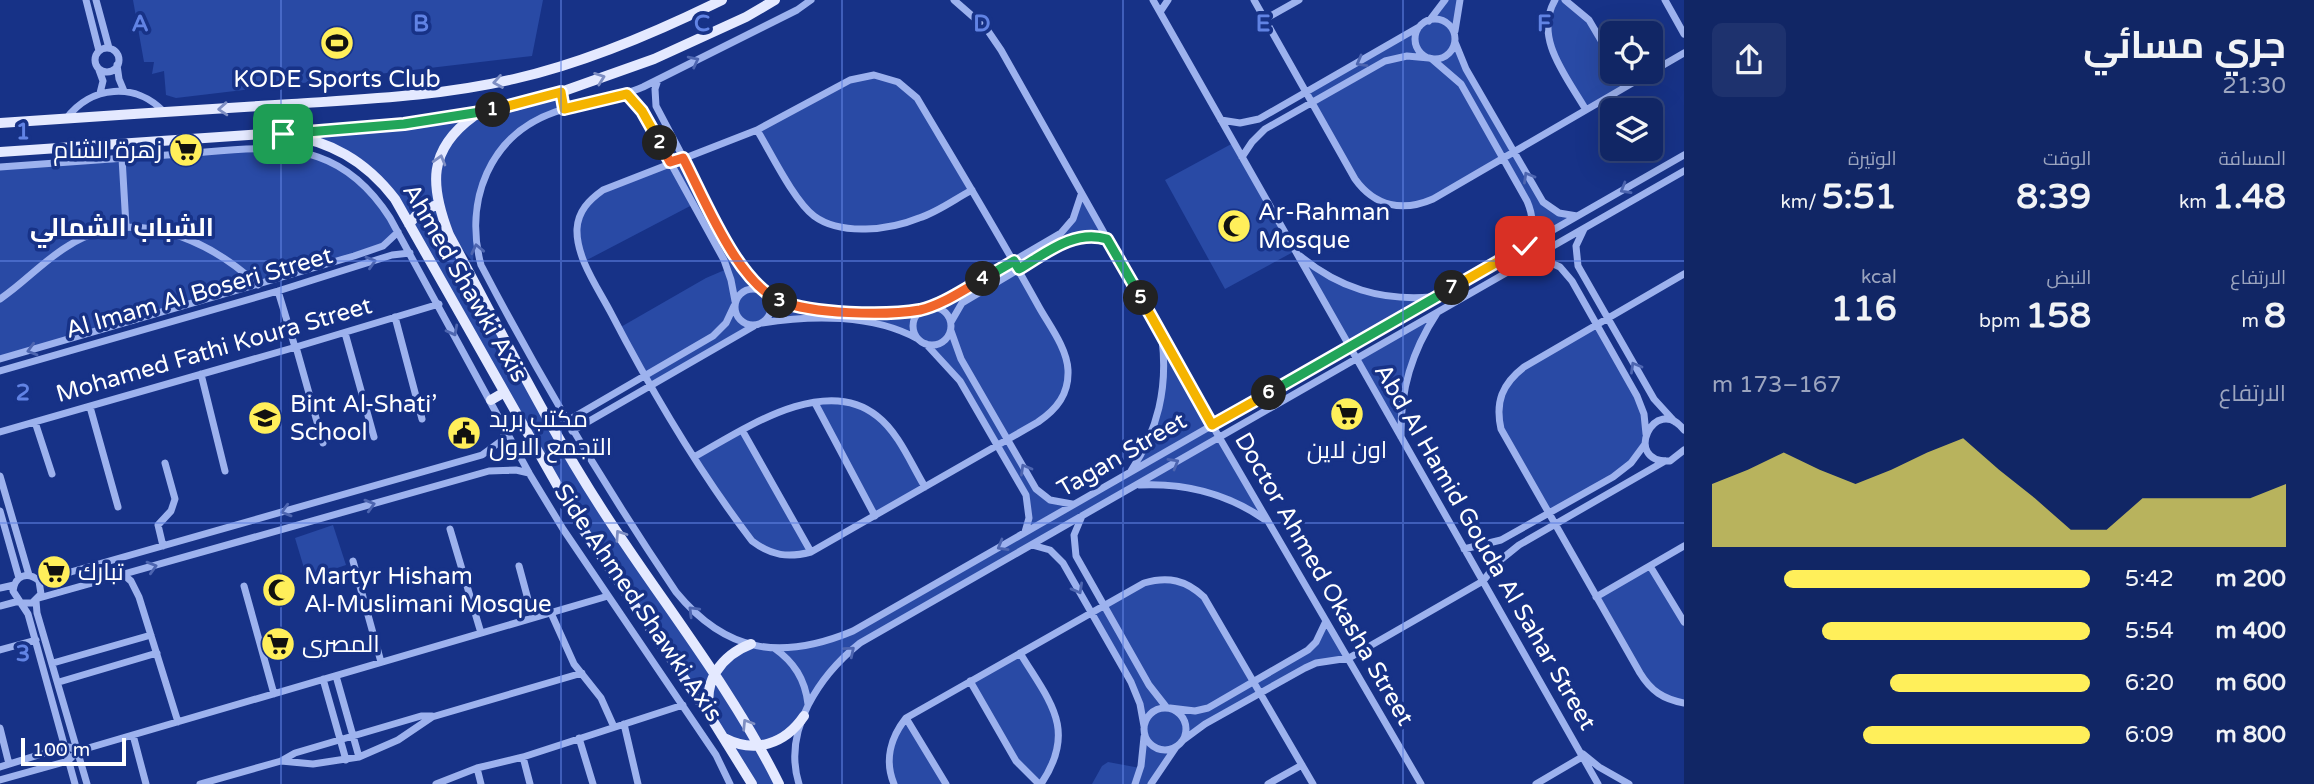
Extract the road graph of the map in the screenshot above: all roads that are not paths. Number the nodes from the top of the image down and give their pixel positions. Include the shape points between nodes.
1 (86, 0) edge
2 (96, 0) edge
3 (722, 0) edge
4 (775, 0) edge
5 (811, 0) edge
6 (954, 0) edge
7 (1153, 0) edge
8 (1168, 0) edge
9 (1254, 0) edge
10 (1299, 0) edge
11 (1445, 0) edge
12 (1460, 0) edge
13 (1555, 0) edge
14 (1565, 0) edge
15 (1665, 0) edge
16 (99, 10) junction
17 (1160, 12) junction
18 (89, 13) junction
19 (1265, 19) junction
20 (1429, 20) junction
21 (1419, 27) junction
22 (1684, 34) edge
23 (1455, 39) junction
24 (1600, 39) edge
25 (109, 48) junction
26 (99, 51) junction
27 (1684, 53) edge
28 (1431, 59) junction
29 (117, 65) junction
30 (99, 69) junction
31 (658, 80) junction
32 (1626, 86) joint
33 (124, 91) junction
34 (561, 92) junction
35 (100, 93) junction
36 (1306, 93) junction
37 (627, 94) junction
38 (1312, 102) junction
39 (564, 109) junction
40 (1586, 110) junction
41 (164, 113) junction
42 (477, 113) junction
43 (66, 119) junction
44 (1221, 120) junction
45 (0, 123) edge
46 (757, 130) junction
47 (283, 134) junction
48 (0, 152) edge
49 (1513, 152) junction
50 (1684, 155) edge
51 (1242, 157) junction
52 (122, 158) junction
53 (683, 158) junction
54 (1503, 158) junction
55 (670, 162) junction
56 (0, 167) edge
57 (1661, 169) junction
58 (1684, 171) edge
59 (1668, 180) junction
60 (972, 190) junction
61 (1082, 194) junction
62 (438, 205) junction
63 (1578, 216) junction
64 (409, 224) junction
65 (126, 226) junction
66 (1584, 228) junction
67 (398, 232) junction
68 (1107, 239) junction
69 (1525, 246) junction
70 (1294, 251) junction
71 (410, 253) junction
72 (1536, 256) junction
73 (1014, 261) junction
74 (1019, 269) junction
75 (1483, 270) junction
76 (1683, 278) edge
77 (1490, 282) junction
78 (258, 285) junction
79 (278, 291) junction
80 (764, 293) junction
81 (1435, 297) junction
82 (0, 299) edge
83 (439, 303) junction
84 (735, 303) junction
85 (926, 308) junction
86 (1438, 312) junction
87 (395, 317) junction
88 (1607, 318) junction
89 (951, 321) junction
90 (758, 324) junction
91 (1597, 325) junction
92 (951, 331) junction
93 (345, 333) junction
94 (1162, 335) junction
95 (918, 339) junction
96 (522, 343) junction
97 (926, 344) junction
98 (296, 347) junction
99 (1350, 347) junction
100 (511, 349) junction
101 (0, 359) edge
102 (1356, 359) junction
103 (0, 371) edge
104 (201, 374) junction
105 (644, 376) junction
106 (649, 386) junction
107 (503, 393) junction
108 (491, 400) junction
109 (815, 403) junction
110 (90, 407) junction
111 (422, 419) dead end
112 (566, 421) junction
113 (35, 422) junction
114 (1212, 425) junction
115 (1681, 426) edge
116 (507, 430) junction
117 (742, 430) junction
118 (572, 431) junction
119 (0, 432) edge
120 (1646, 434) junction
121 (374, 437) dead end
122 (1401, 437) junction
123 (1219, 438) junction
124 (1008, 440) junction
125 (323, 443) dead end
126 (1645, 444) junction
127 (997, 446) junction
128 (1684, 450) edge
129 (694, 457) junction
130 (1684, 457) edge
131 (1675, 459) junction
132 (1665, 461) junction
133 (166, 463) dead end
134 (442, 468) junction
135 (225, 471) dead end
136 (529, 473) junction
137 (1129, 473) junction
138 (52, 474) dead end
139 (0, 476) edge
140 (446, 483) junction
141 (1111, 483) junction
142 (1135, 485) junction
143 (925, 487) junction
144 (1118, 495) junction
145 (1076, 503) junction
146 (118, 507) dead end
147 (0, 511) edge
148 (1549, 513) junction
149 (875, 516) junction
150 (1083, 516) junction
151 (1268, 521) junction
152 (1555, 524) junction
153 (450, 529) dead end
154 (1025, 533) junction
155 (1031, 545) junction
156 (163, 546) junction
157 (1684, 546) edge
158 (1464, 548) junction
159 (811, 552) junction
160 (109, 561) junction
161 (353, 561) dead end
162 (519, 566) dead end
163 (1650, 566) junction
164 (29, 575) junction
165 (124, 575) junction
166 (114, 577) junction
167 (16, 581) junction
168 (39, 581) junction
169 (1483, 581) junction
170 (244, 586) dead end
171 (0, 588) edge
172 (608, 596) junction
173 (1597, 597) junction
174 (37, 600) junction
175 (20, 602) junction
176 (1104, 605) junction
177 (0, 606) edge
178 (1091, 612) junction
179 (551, 613) junction
180 (533, 618) junction
181 (871, 620) junction
182 (1326, 621) junction
183 (1684, 622) edge
184 (878, 632) junction
185 (481, 633) junction
186 (151, 635) junction
187 (36, 640) junction
188 (751, 645) junction
189 (774, 648) junction
190 (0, 650) edge
191 (156, 653) junction
192 (1020, 653) junction
193 (1349, 658) junction
194 (382, 662) junction
195 (53, 663) junction
196 (582, 673) junction
197 (715, 673) junction
198 (336, 676) junction
199 (324, 679) junction
200 (970, 681) junction
201 (59, 682) junction
202 (1255, 682) junction
203 (1261, 692) junction
204 (274, 694) junction
205 (1684, 703) edge
206 (808, 704) junction
207 (683, 705) junction
208 (1168, 708) junction
209 (804, 716) junction
210 (432, 717) junction
211 (906, 718) junction
212 (713, 721) junction
213 (178, 722) junction
214 (624, 724) junction
215 (614, 727) junction
216 (0, 728) edge
217 (1144, 729) junction
218 (133, 735) junction
219 (353, 736) junction
220 (579, 738) junction
221 (723, 738) junction
222 (340, 740) junction
223 (1180, 744) junction
224 (760, 746) junction
225 (64, 747) junction
226 (78, 751) junction
227 (1581, 754) junction
228 (359, 757) junction
229 (523, 757) junction
230 (346, 760) junction
231 (68, 761) junction
232 (281, 761) junction
233 (9, 764) junction
234 (1302, 765) junction
235 (0, 767) edge
236 (477, 768) junction
237 (0, 780) edge
238 (75, 784) edge
239 (87, 784) edge
240 (146, 784) edge
241 (200, 784) edge
242 (436, 784) edge
243 (481, 784) edge
244 (530, 784) edge
245 (593, 784) edge
246 (638, 784) edge
247 (730, 784) edge
248 (752, 784) edge
249 (779, 784) edge
250 (799, 784) edge
251 (894, 784) edge
252 (946, 784) edge
253 (1040, 784) edge
254 (1135, 784) edge
255 (1151, 784) edge
256 (1268, 784) edge
257 (1313, 784) edge
258 (1421, 784) edge
259 (1535, 784) edge
260 (1598, 784) edge
261 (1629, 784) edge

1 - 18 street
2 - 16 street
3 -> 41 main road via 594,54 514,79 404,96
34 -> 4 main road via 700,40
31 -> 5 street, Side Ahmed Shawki Axis
6 - 61 street, Doctor Ahmed Okasha Street via 986,28
7 - 17 street, Abd Al Hamid Gouda Al Sahar Street
8 - 17 street
9 - 19 street
10 - 19 street
11 - 20 street
12 - 23 street
13 - 40 street via 1547,20 1550,46
14 - 24 street via 1589,20
15 - 22 street
16 - 18 street
16 - 25 street
17 - 44 street, Abd Al Hamid Gouda Al Sahar Street
18 - 26 street
19 - 36 street
20 - 21 street
20 - 23 street via 1445,22
21 - 28 street via 1416,45
21 -> 36 street
23 - 28 street via 1447,55
23 - 49 street via 1466,69
25 - 26 street
25 - 29 street via 117,55
26 - 30 street via 94,60
27 - 32 street
28 - 38 street via 1407,56 1385,61
28 - 54 street via 1461,84
29 - 30 street via 109,72
29 - 33 street
30 - 35 street
31 - 37 street, Side Ahmed Shawki Axis
31 - 53 street via 656,106
32 - 40 street
33 - 35 street
33 - 41 street via 148,99
34 - 39 main road
34 - 42 main road
35 - 43 street via 81,103
36 - 38 street
36 - 44 street via 1259,119
37 - 39 street, Side Ahmed Shawki Axis
37 - 55 street via 642,111
38 - 51 street via 1265,129
38 - 54 street via 1362,189 1383,203 1420,205
96 -> 39 street, Side Ahmed Shawki Axis via 481,265 475,242 478,196 504,146 524,127
40 - 49 street
41 - 43 main road
42 - 47 main road
62 -> 42 main road, Ahmed Shawki Axis via 434,185 439,159 460,126
43 - 45 main road
44 - 51 street, Abd Al Hamid Gouda Al Sahar Street
46 - 53 street
46 - 60 street via 802,204 827,224 869,228 904,223
46 - 60 street via 849,80 887,77 916,98
47 - 48 main road
47 - 64 main road, Ahmed Shawki Axis via 327,144 357,161 384,184
49 - 54 street
63 -> 49 street via 1559,213 1543,202
50 - 57 street, Tagan Street
51 - 70 street, Abd Al Hamid Gouda Al Sahar Street
52 - 56 street, Side Ahmed Shawki Axis
52 - 65 street
52 - 67 street, Side Ahmed Shawki Axis via 265,149 316,156 348,172 370,190
53 - 55 street
53 - 80 street via 740,265
54 - 69 street via 1531,210 1532,229
55 - 84 street via 724,260
55 - 105 street via 603,190 586,205 577,227 588,270
57 - 59 street
57 -> 63 street, Tagan Street
58 - 59 street, Tagan Street
59 - 66 street, Tagan Street
60 - 73 street
61 - 68 street, Doctor Ahmed Okasha Street
61 - 73 street via 1068,226
62 - 64 main road via 420,211
62 - 100 main road, Ahmed Shawki Axis via 449,235
63 - 69 street, Tagan Street
64 - 107 main road, Ahmed Shawki Axis
65 - 78 street via 197,242 239,267
65 - 82 street via 93,233 68,245
66 - 72 street, Tagan Street
66 - 88 street via 1576,246 1578,266
67 - 71 street, Side Ahmed Shawki Axis
67 - 78 street, Al Imam Al Boseri Street via 383,246
68 - 74 street via 1091,235 1074,238
68 - 94 street, Doctor Ahmed Okasha Street
69 - 75 street, Tagan Street
70 - 81 street via 1336,281 1360,291 1397,298
70 - 99 street, Abd Al Hamid Gouda Al Sahar Street
79 -> 71 street, Al Imam Al Boseri Street
71 - 83 street, Side Ahmed Shawki Axis
72 - 77 street, Tagan Street
72 - 91 street via 1567,273
73 - 74 street
73 - 85 street
74 - 89 street via 962,303
74 - 124 street via 1063,350 1068,383 1052,413
75 - 77 street
75 - 81 street, Tagan Street
76 - 88 street
77 - 86 street, Tagan Street
78 -> 101 street, Al Imam Al Boseri Street
79 - 98 street
79 - 103 street, Al Imam Al Boseri Street
80 - 84 street via 750,289 738,295
80 - 85 street via 812,310
80 - 90 street via 771,306 767,318
81 - 99 street, Tagan Street
83 - 87 street, Mohamed Fathi Koura Street
83 -> 108 street, Side Ahmed Shawki Axis
84 - 90 street via 737,318
84 - 105 street via 726,323 713,336
85 - 89 street via 943,310
85 - 95 street via 913,323
86 - 102 street, Tagan Street
86 - 122 street via 1408,371
87 - 93 street, Mohamed Fathi Koura Street
87 - 111 street
88 - 91 street
115 -> 88 street via 1654,399
89 - 92 street
90 - 95 street via 811,318 870,321
90 - 106 street
91 - 120 street via 1641,405
91 - 148 street via 1518,371 1499,401 1501,429
92 - 97 street via 939,344
92 - 124 street via 961,359
93 - 98 street, Mohamed Fathi Koura Street
93 - 121 street
94 - 114 street, Doctor Ahmed Okasha Street
94 - 137 street via 1162,399 1150,437
95 - 97 street
96 - 100 main road
96 - 112 street, Side Ahmed Shawki Axis
97 - 127 street via 960,381
98 - 104 street, Mohamed Fathi Koura Street
98 - 125 street
99 - 102 street, Abd Al Hamid Gouda Al Sahar Street
99 - 114 street, Tagan Street
197 -> 100 main road, Ahmed Shawki Axis via 607,517
102 - 122 street, Abd Al Hamid Gouda Al Sahar Street
102 - 123 street, Tagan Street
104 - 110 street, Mohamed Fathi Koura Street
104 - 135 street
105 - 106 street
105 - 112 street
106 - 118 street
106 - 129 street
107 - 108 main road
107 - 212 main road, Ahmed Shawki Axis via 578,522
108 - 116 street, Side Ahmed Shawki Axis
109 - 117 street via 789,408
109 - 143 street via 848,403 877,415
109 - 149 street
110 - 113 street, Mohamed Fathi Koura Street
110 - 146 street
112 - 118 street, Side Ahmed Shawki Axis
113 - 119 street, Mohamed Fathi Koura Street
113 - 138 street
114 - 123 street, Doctor Ahmed Okasha Street
114 - 137 street, Tagan Street
115 - 120 street via 1666,419 1650,426
116 - 134 street via 492,449
116 - 136 street, Side Ahmed Shawki Axis
117 - 129 street
117 - 159 street
188 -> 118 street, Side Ahmed Shawki Axis via 717,632 689,608
120 - 126 street
122 - 158 street, Abd Al Hamid Gouda Al Sahar Street
142 -> 123 street, Tagan Street
123 - 151 street, Doctor Ahmed Okasha Street
124 - 127 street
145 -> 124 street via 1059,503 1043,496
126 - 132 street via 1652,456
126 - 148 street via 1613,477
127 - 143 street
127 - 154 street via 1028,502
128 - 131 street
129 - 159 street via 752,541 780,556
130 - 131 street
131 - 132 street
132 - 152 street
133 - 156 street via 175,499 158,525
134 - 140 street
134 -> 156 street
136 - 140 street via 489,471
136 - 172 street, Side Ahmed Shawki Axis
137 - 141 street, Tagan Street
139 - 164 street
165 -> 140 street
141 - 144 street
141 - 145 street, Tagan Street
142 - 144 street, Tagan Street
142 - 151 street via 1205,491
143 - 149 street
144 - 150 street, Tagan Street
145 - 154 street, Tagan Street
147 - 167 street
148 - 152 street
148 - 158 street via 1501,540
149 - 159 street
150 - 155 street, Tagan Street
150 - 176 street via 1074,535 1076,556
151 - 182 street, Doctor Ahmed Okasha Street
152 - 169 street via 1508,553
152 - 173 street
153 - 185 street
154 -> 181 street, Tagan Street
155 -> 178 street via 1057,555
155 - 184 street, Tagan Street
156 - 160 street
157 - 163 street
158 - 169 street, Abd Al Hamid Gouda Al Sahar Street
160 - 166 street
160 - 168 street
161 - 194 street
162 - 180 street
163 - 173 street
163 - 183 street
164 - 167 street
164 - 168 street
165 - 166 street
165 - 186 street via 137,591
166 - 174 street
167 - 171 street
167 - 175 street via 14,595
168 - 174 street via 42,590
169 - 193 street
169 - 227 street, Abd Al Hamid Gouda Al Sahar Street
170 - 204 street
172 - 179 street
172 - 207 street, Side Ahmed Shawki Axis
173 - 205 street via 1647,685 1671,701
174 - 175 street
174 - 195 street
175 - 177 street
175 - 187 street
176 - 178 street
176 - 202 street via 1143,583 1183,582 1205,597
176 - 208 street via 1149,685
178 - 192 street
178 - 217 street via 1136,693
179 - 180 street
179 - 196 street
180 - 185 street
181 - 184 street
181 - 189 street, Tagan Street via 814,645
182 - 193 street, Doctor Ahmed Okasha Street
182 - 202 street via 1308,650
206 -> 184 street, Tagan Street via 837,663
185 - 194 street
186 - 191 street
186 - 195 street
187 - 190 street
187 - 225 street
188 - 189 street, Tagan Street
188 - 197 main road via 730,655
189 - 206 street via 802,677
191 - 201 street
191 - 213 street
192 - 200 street
192 - 253 street via 1052,706 1059,731 1056,757
193 - 203 street via 1316,663
193 - 258 street, Doctor Ahmed Okasha Street
194 - 198 street
195 - 201 street
196 - 210 street
196 - 215 street via 601,698
197 - 212 main road via 708,697
224 -> 197 main road, Ahmed Shawki Axis
198 - 199 street
198 - 219 street
199 - 204 street
199 - 222 street
200 - 211 street
200 - 253 street via 1016,761
201 - 226 street
202 - 203 street
202 - 208 street via 1208,708
203 - 223 street
203 - 234 street
204 - 213 street
206 - 209 street, Tagan Street
207 - 214 street
207 - 247 street, Side Ahmed Shawki Axis
208 - 217 street via 1152,712
208 - 223 street via 1185,721
209 - 224 main road via 786,736
209 - 250 street, Tagan Street via 795,763
210 - 219 street via 421,716
210 - 228 street via 398,740
211 - 251 street via 890,752
211 - 252 street
212 - 221 main road, Ahmed Shawki Axis
213 - 218 street
214 - 215 street
214 - 246 street
215 - 220 street
216 - 233 street
217 - 223 street via 1153,747 1170,749
217 - 254 street
218 - 226 street
218 - 240 street
219 - 222 street
219 - 228 street
220 - 229 street
220 - 245 street
221 - 224 main road
221 - 248 main road, Ahmed Shawki Axis
222 - 230 street
222 - 232 street
223 - 255 street
224 - 249 main road, Ahmed Shawki Axis
225 - 226 street
225 - 231 street
225 - 233 street
226 - 231 street
226 - 239 street
227 - 259 street
227 - 260 street, Abd Al Hamid Gouda Al Sahar Street
227 - 261 street
228 - 230 street
229 - 236 street
229 - 244 street
230 - 232 street
231 - 237 street
231 - 238 street
232 - 241 street
233 - 235 street
234 - 256 street
234 - 257 street
236 - 242 street
236 - 243 street

